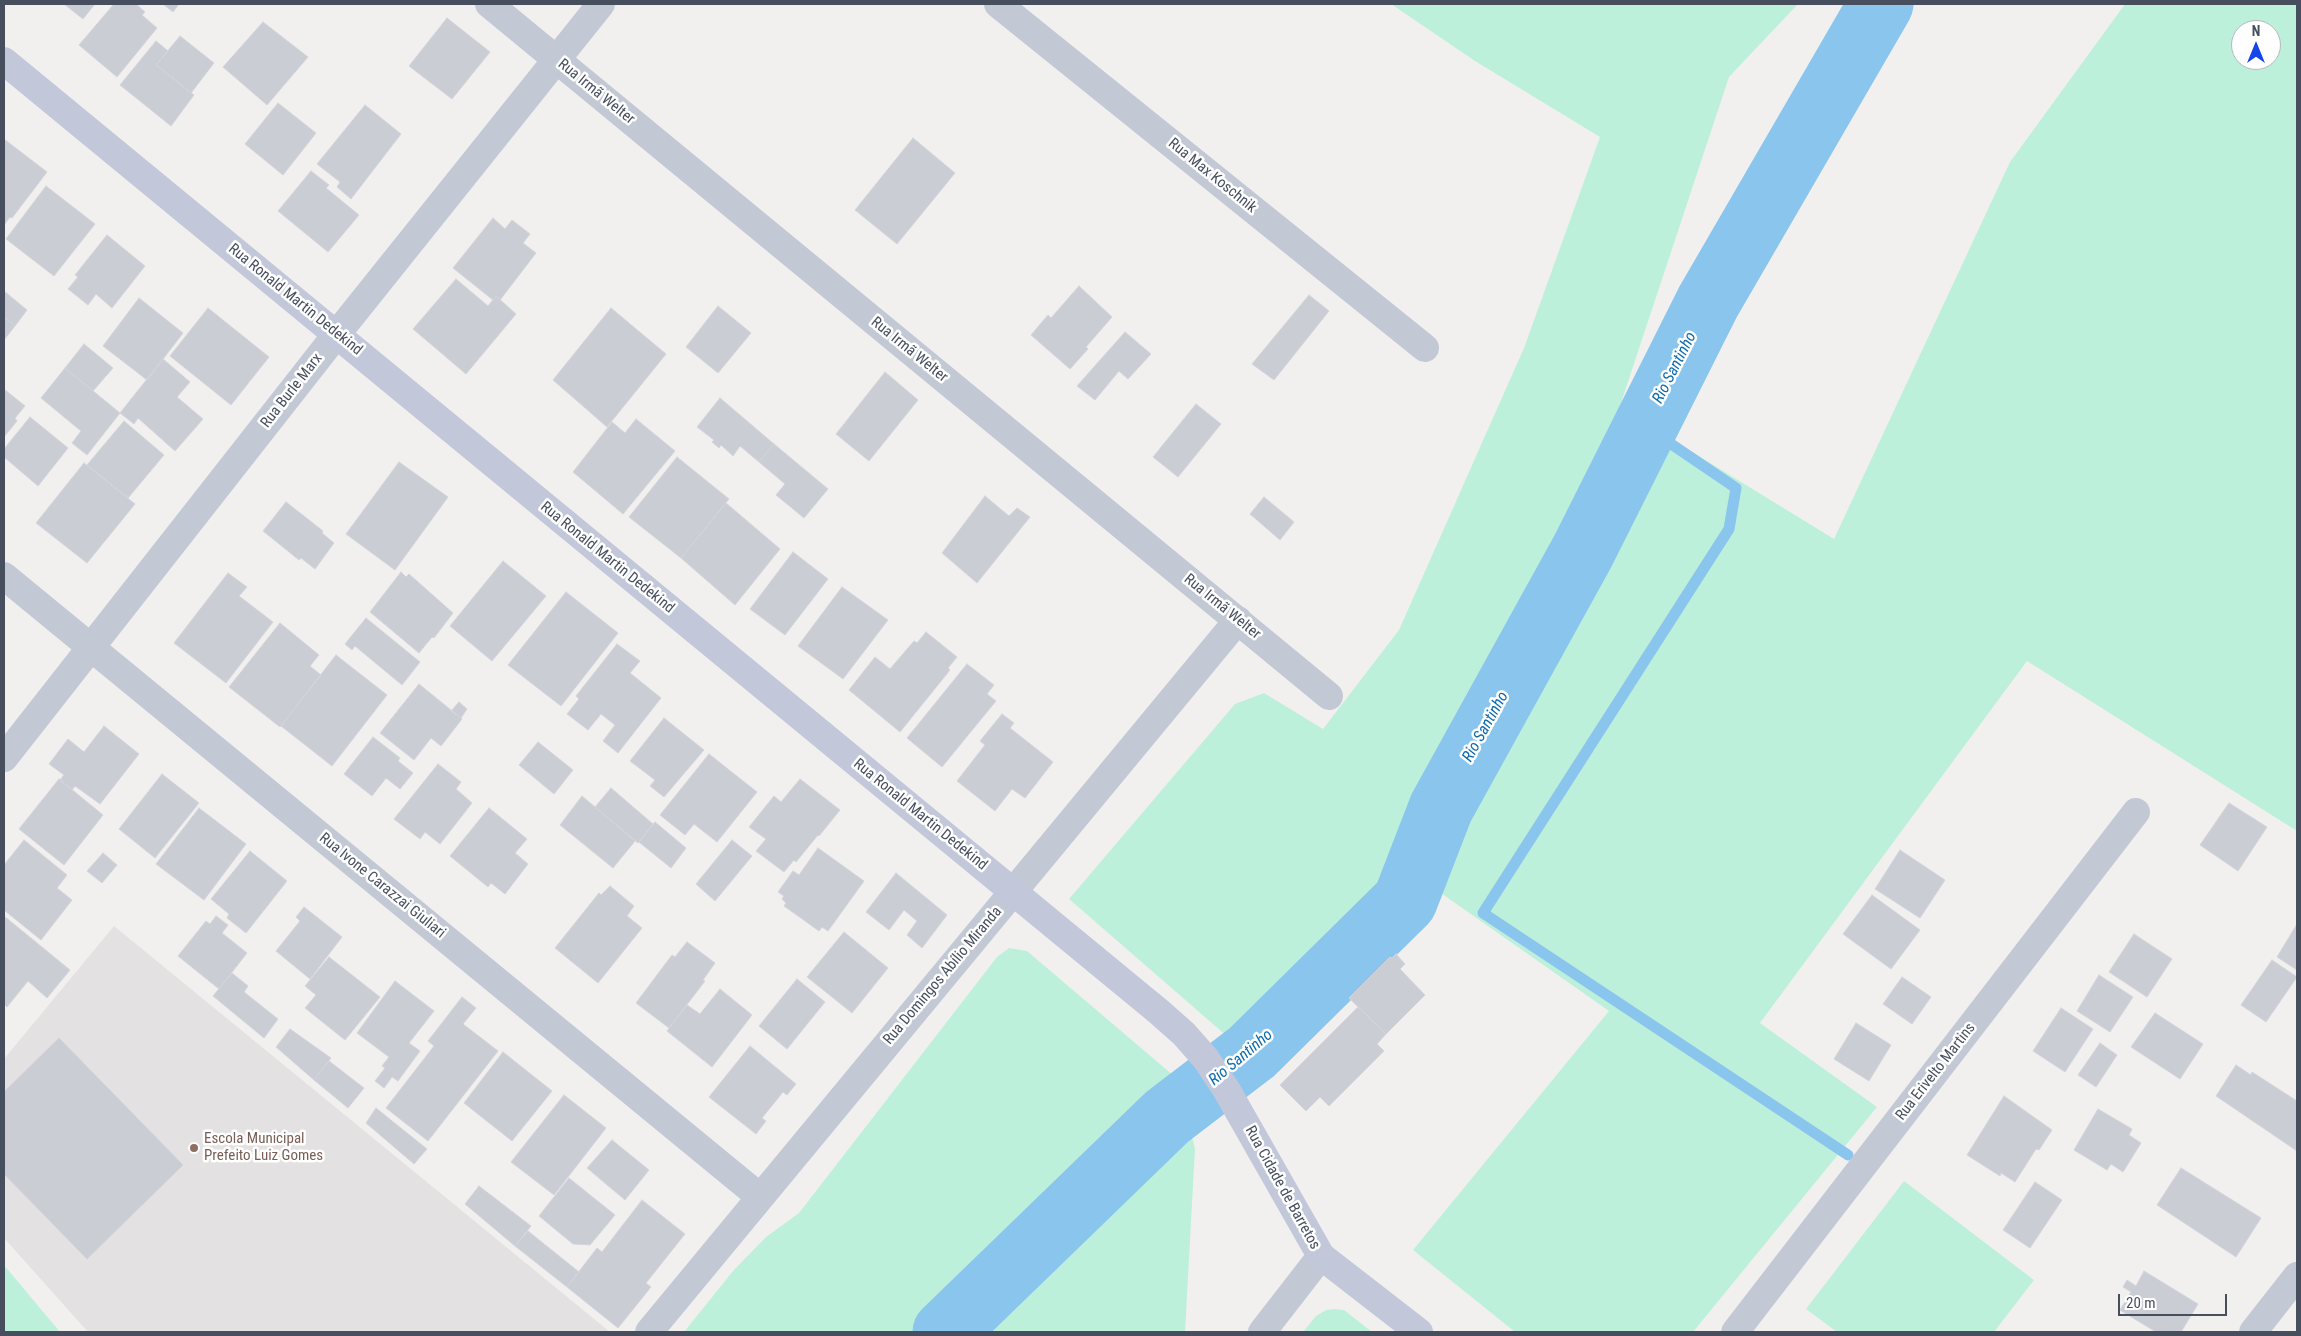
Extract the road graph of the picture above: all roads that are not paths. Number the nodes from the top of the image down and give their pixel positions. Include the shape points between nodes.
1 (489, 4) edge
2 (601, 4) edge
3 (998, 4) edge
4 (555, 58) junction
5 (4, 61) edge
6 (336, 335) junction
7 (1426, 348) dead end
8 (4, 576) edge
9 (1238, 620) junction
10 (91, 647) junction
11 (1330, 696) dead end
12 (4, 758) edge
13 (2136, 812) dead end
14 (1013, 892) junction
15 (1206, 1059) joint
16 (760, 1197) junction
17 (1321, 1256) junction
18 (2297, 1276) edge
19 (649, 1332) edge
20 (1262, 1332) edge
21 (1419, 1332) edge
22 (1735, 1332) edge
23 (2254, 1332) edge

1 - 4 street, Rua Irmã Welter
2 - 4 street, Rua Burle Marx
3 - 7 street, Rua Max Koschnik
4 - 6 street, Rua Burle Marx
4 - 9 street, Rua Irmã Welter
5 - 6 street, Rua Ronald Martin Dedekind
6 - 10 street, Rua Burle Marx
6 - 14 street, Rua Ronald Martin Dedekind
8 - 10 street, Rua Ivone Carazzai Giuliari
9 - 11 street, Rua Irmã Welter
9 - 14 street, Rua Domingos Abílio Miranda
10 - 12 street, Rua Burle Marx
10 - 16 street, Rua Ivone Carazzai Giuliari
13 - 22 street, Rua Erivelto Martins
14 - 15 street, Rua Ronald Martin Dedekind via 1158,1011
14 - 16 street, Rua Domingos Abílio Miranda
15 - 17 street, Rua Cidade de Barretos
16 - 19 street, Rua Domingos Abílio Miranda
17 - 20 street
17 - 21 street, Rua Cidade de Barretos
18 - 23 street

